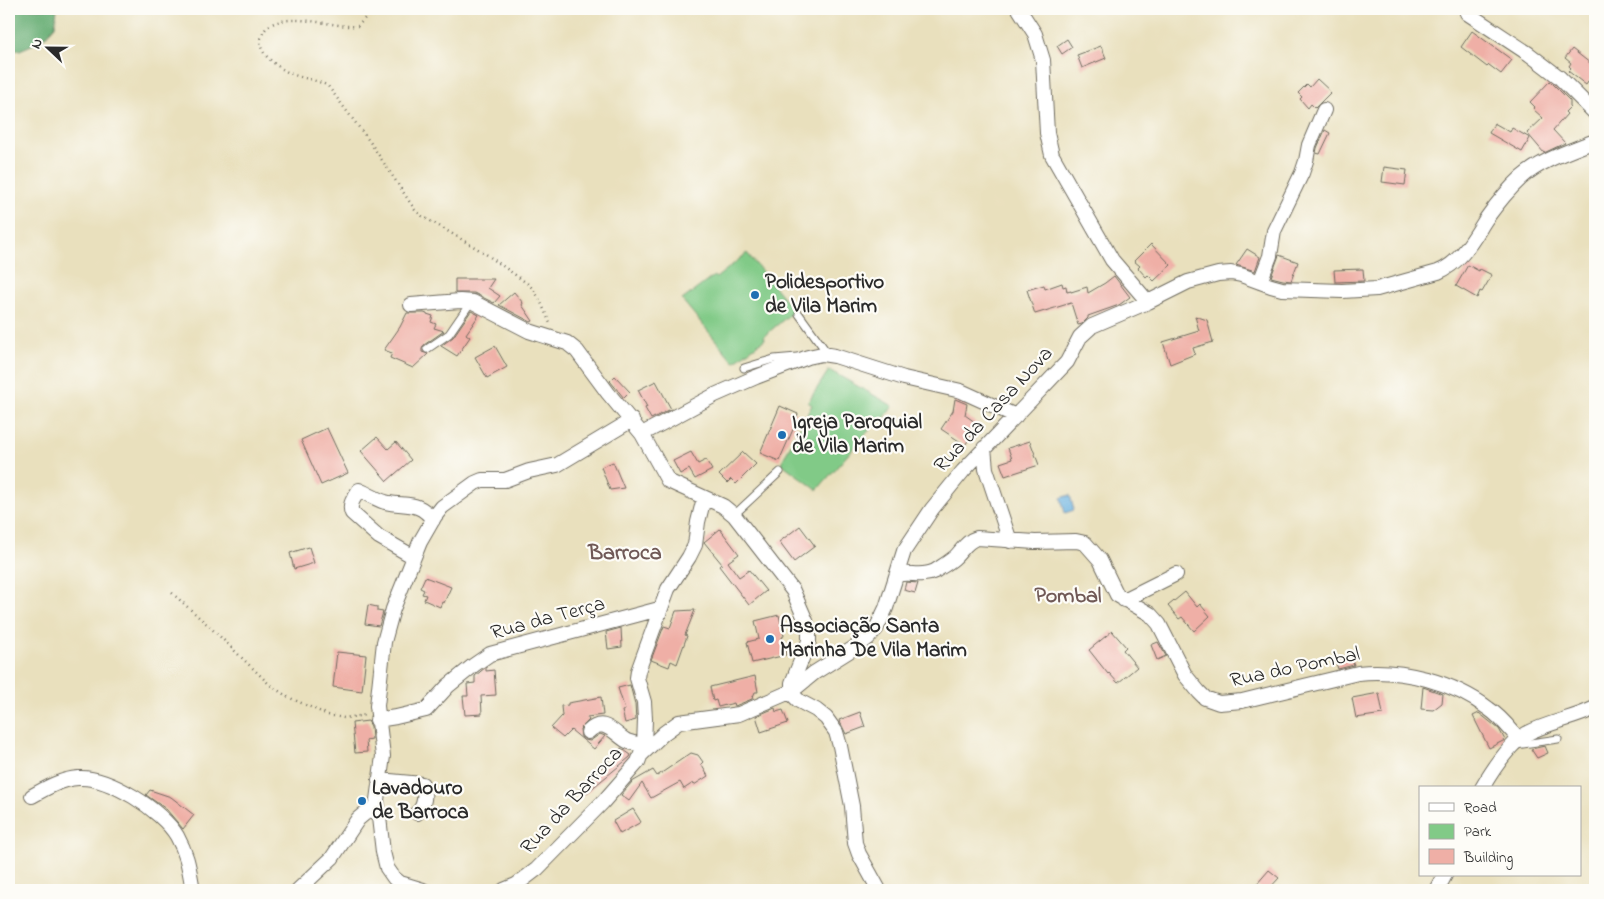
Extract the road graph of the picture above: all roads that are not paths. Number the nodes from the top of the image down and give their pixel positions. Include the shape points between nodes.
1 (1019, 9) edge
2 (1467, 13) dead end
3 (1324, 110) dead end
4 (1595, 113) edge
5 (1595, 141) edge
6 (1260, 282) junction
7 (471, 302) junction
8 (1148, 302) junction
9 (411, 305) dead end
10 (799, 314) dead end
11 (427, 349) dead end
12 (828, 354) junction
13 (808, 356) junction
14 (744, 368) dead end
15 (1016, 416) junction
16 (632, 420) junction
17 (642, 434) junction
18 (984, 448) junction
19 (780, 472) dead end
20 (704, 498) junction
21 (734, 515) junction
22 (433, 520) junction
23 (1010, 540) junction
24 (414, 557) junction
25 (1176, 574) dead end
26 (897, 576) junction
27 (1124, 600) junction
28 (660, 610) junction
29 (792, 691) junction
30 (1595, 708) edge
31 (377, 716) junction
32 (588, 732) dead end
33 (1558, 739) dead end
34 (1516, 742) junction
35 (643, 750) junction
36 (379, 780) junction
37 (1483, 786) edge
38 (32, 796) dead end
39 (377, 806) junction
40 (417, 813) dead end
41 (1444, 876) edge
42 (193, 890) edge
43 (298, 890) edge
44 (423, 890) edge
45 (504, 890) edge
46 (879, 890) edge
47 (1437, 890) edge

1 - 8 street via 1042,51 1047,141 1052,155 1112,260
2 - 4 street via 1559,77
3 - 6 street via 1302,172 1274,231 1270,256
5 - 6 street, Rua da Casa Nova via 1528,172 1498,203 1466,250 1443,270 1365,290 1288,289
6 - 8 street, Rua da Casa Nova via 1236,274 1218,274 1188,282
7 - 9 street
7 - 11 lane via 449,334
7 - 16 street via 529,331 567,343
8 - 15 street, Rua da Casa Nova via 1085,331 1067,362
10 - 12 lane
12 - 13 street
12 - 15 street via 961,391
13 - 14 lane via 781,357
13 - 17 street via 715,395
15 - 18 street, Rua da Casa Nova
16 - 17 street
16 - 22 street via 557,465 505,480 478,482 447,503
17 - 20 street via 668,481
18 - 23 street via 986,469
18 - 26 street, Rua da Casa Nova via 950,485 920,526 904,551
19 - 21 lane
20 - 21 street via 727,508
20 - 28 street, Rua da Barroca via 695,545 671,584
21 - 29 street via 793,592 806,621 809,641 793,679
22 - 24 street
22 - 24 street via 417,506 383,501 359,490 351,503 352,512 373,533
23 - 26 street, Rua do Pombal via 974,539 935,571
23 - 27 street, Rua do Pombal via 1085,543 1096,554 1115,592
24 - 31 street via 385,635
25 - 27 street
26 - 29 street via 886,608 872,634
27 - 34 street, Rua do Pombal via 1155,619 1185,675 1199,692 1212,701 1242,701 1358,673 1396,674 1436,683 1472,698 1491,710
28 - 31 street, Rua da Terça via 490,654 448,686 426,710
28 - 35 street, Rua da Barroca via 637,675 645,713
29 - 35 street via 739,714 679,722
29 - 46 street via 796,699 826,718 836,732 852,806 854,843
30 - 34 street via 1535,730
31 - 36 street via 383,756
32 - 35 street via 601,725
33 - 34 lane
34 - 37 street
35 - 45 street, Rua da Barroca via 632,770 537,869
36 - 39 street
36 - 40 street via 423,784 424,805
38 - 42 street via 58,783 80,778 104,783 137,798 160,815 176,834 188,859
39 - 43 street via 358,819 332,858
39 - 44 street via 383,852 390,872 400,883
41 - 47 street

